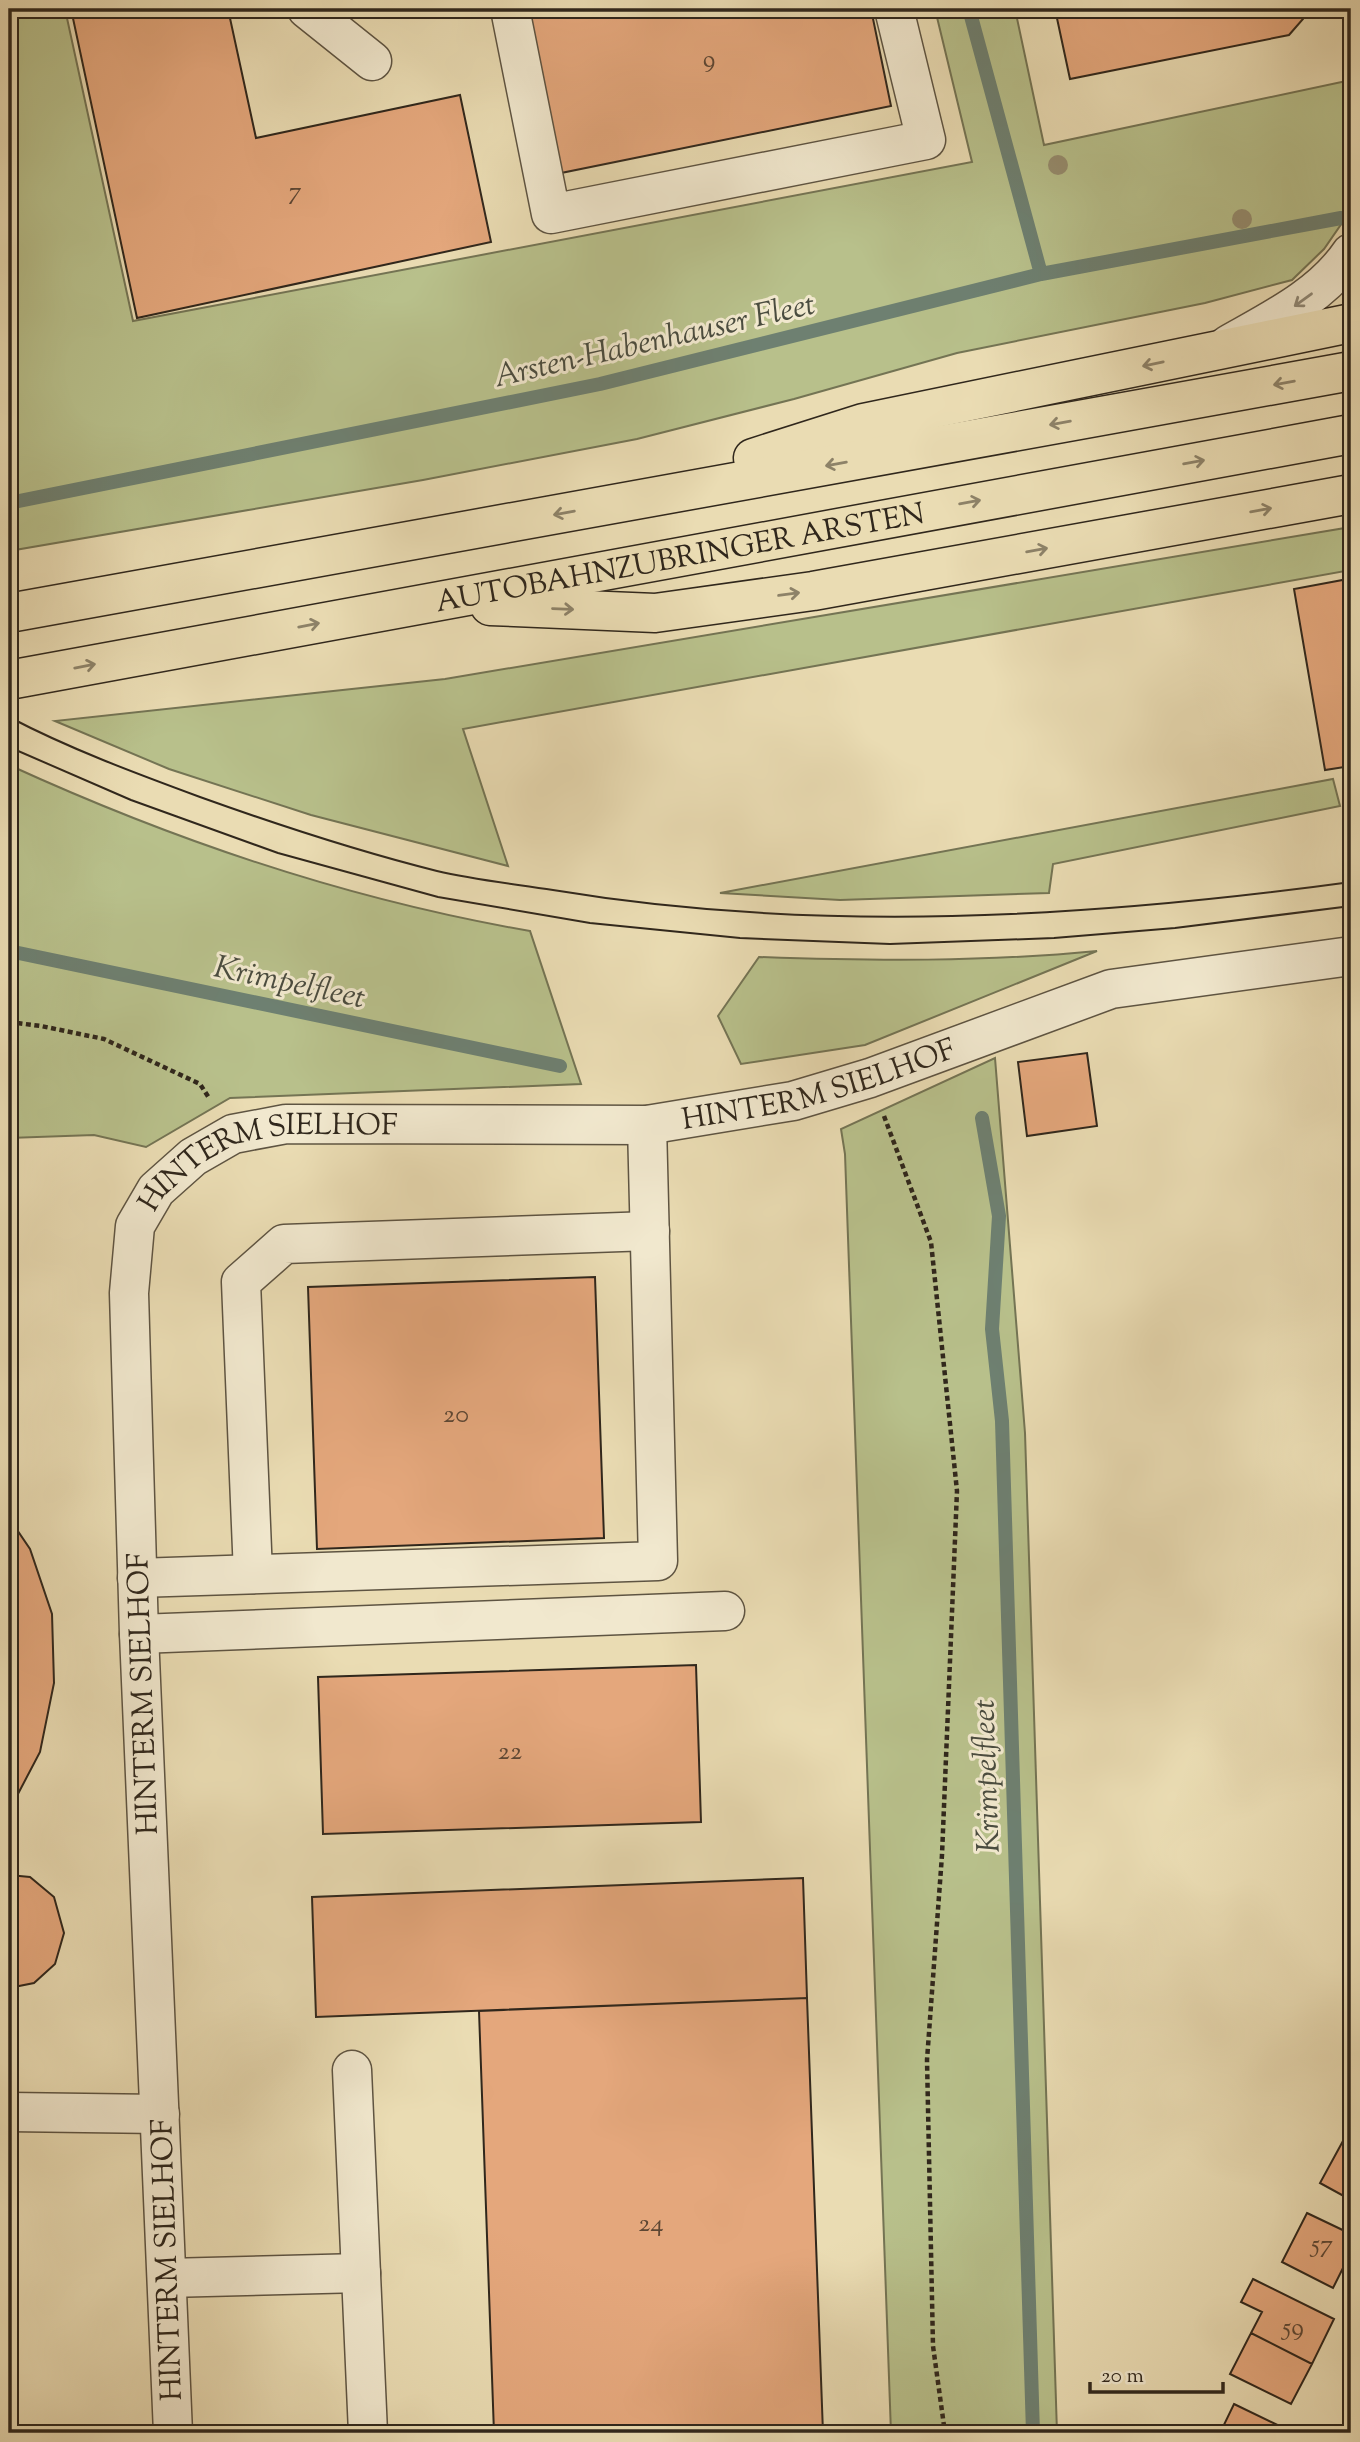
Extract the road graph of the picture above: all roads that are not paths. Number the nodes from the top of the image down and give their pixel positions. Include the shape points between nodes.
1 (307, 9) edge
2 (510, 9) edge
3 (894, 9) edge
4 (372, 61) dead end
5 (1351, 253) edge
6 (1351, 323) edge
7 (1220, 350) junction
8 (1351, 371) edge
9 (1351, 434) edge
10 (1351, 494) edge
11 (611, 504) junction
12 (421, 604) junction
13 (9, 613) edge
14 (9, 680) edge
15 (1351, 956) edge
16 (647, 1125) junction
17 (650, 1231) junction
18 (253, 1574) junction
19 (137, 1578) junction
20 (725, 1611) dead end
21 (139, 1634) junction
22 (352, 2070) dead end
23 (9, 2112) edge
24 (159, 2114) junction
25 (361, 2273) junction
26 (167, 2278) junction
27 (173, 2433) edge
28 (368, 2433) edge

1 - 4 street
2 - 3 street via 551,214 926,140
5 -> 7 street via 1310,295
6 - 7 highway
7 -> 11 highway via 863,423
8 -> 11 highway, AUTOBAHNZUBRINGER ARSTEN
12 -> 9 highway, AUTOBAHNZUBRINGER ARSTEN
12 -> 10 highway via 655,613 813,591
11 -> 13 highway, AUTOBAHNZUBRINGER ARSTEN
14 -> 12 highway, AUTOBAHNZUBRINGER ARSTEN
15 - 16 street, HINTERM SIELHOF via 1111,989 870,1078 793,1101
16 - 17 street
16 - 19 street, HINTERM SIELHOF via 286,1124 233,1134 193,1157 156,1190 135,1226 129,1293
17 - 18 street via 284,1244 241,1282
17 - 18 street via 658,1562
18 - 19 street
19 - 21 street, HINTERM SIELHOF
20 - 21 street
21 - 24 street, HINTERM SIELHOF
22 - 25 street
23 - 24 street
24 - 26 street, HINTERM SIELHOF
25 - 26 street
25 - 28 street
26 - 27 street, HINTERM SIELHOF

